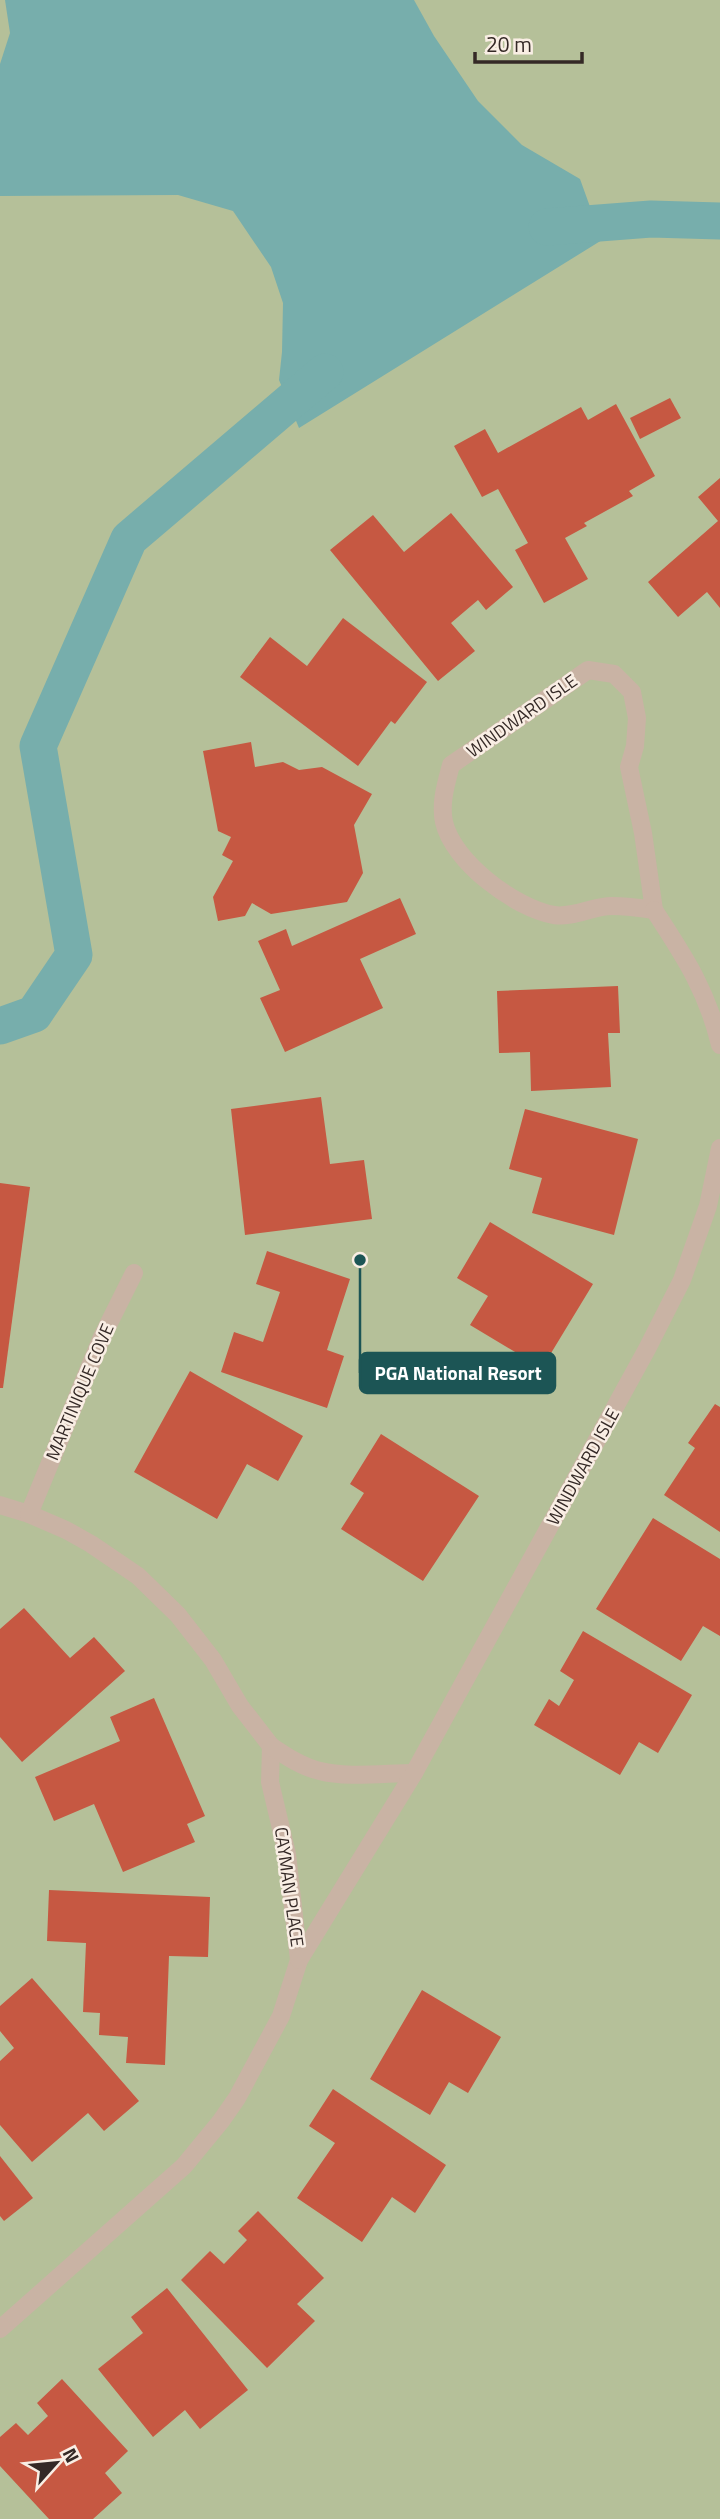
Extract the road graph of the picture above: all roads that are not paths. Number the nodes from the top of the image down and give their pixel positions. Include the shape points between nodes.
1 (654, 910) junction
2 (720, 1045) edge
3 (720, 1149) edge
4 (134, 1273) dead end
5 (0, 1504) edge
6 (29, 1514) junction
7 (271, 1746) junction
8 (414, 1773) junction
9 (299, 1960) junction
10 (0, 2329) edge

1 - 1 street, WINDWARD ISLE via 629,767 637,718 632,692 614,674 588,670 451,765 443,797 444,822 454,846 489,883 556,916 611,906
1 - 2 street, WINDWARD ISLE via 704,991
3 - 8 street, WINDWARD ISLE via 708,1206 682,1280
4 - 6 street, MARTINIQUE COVE via 102,1337
5 - 6 street
6 - 7 street via 91,1544 138,1576 178,1615
7 - 8 street via 320,1772
7 - 9 street, CAYMAN PLACE via 270,1782 287,1854
8 - 9 street, WINDWARD ISLE
9 - 10 street, CAYMAN PLACE via 281,2016 221,2121 184,2166

